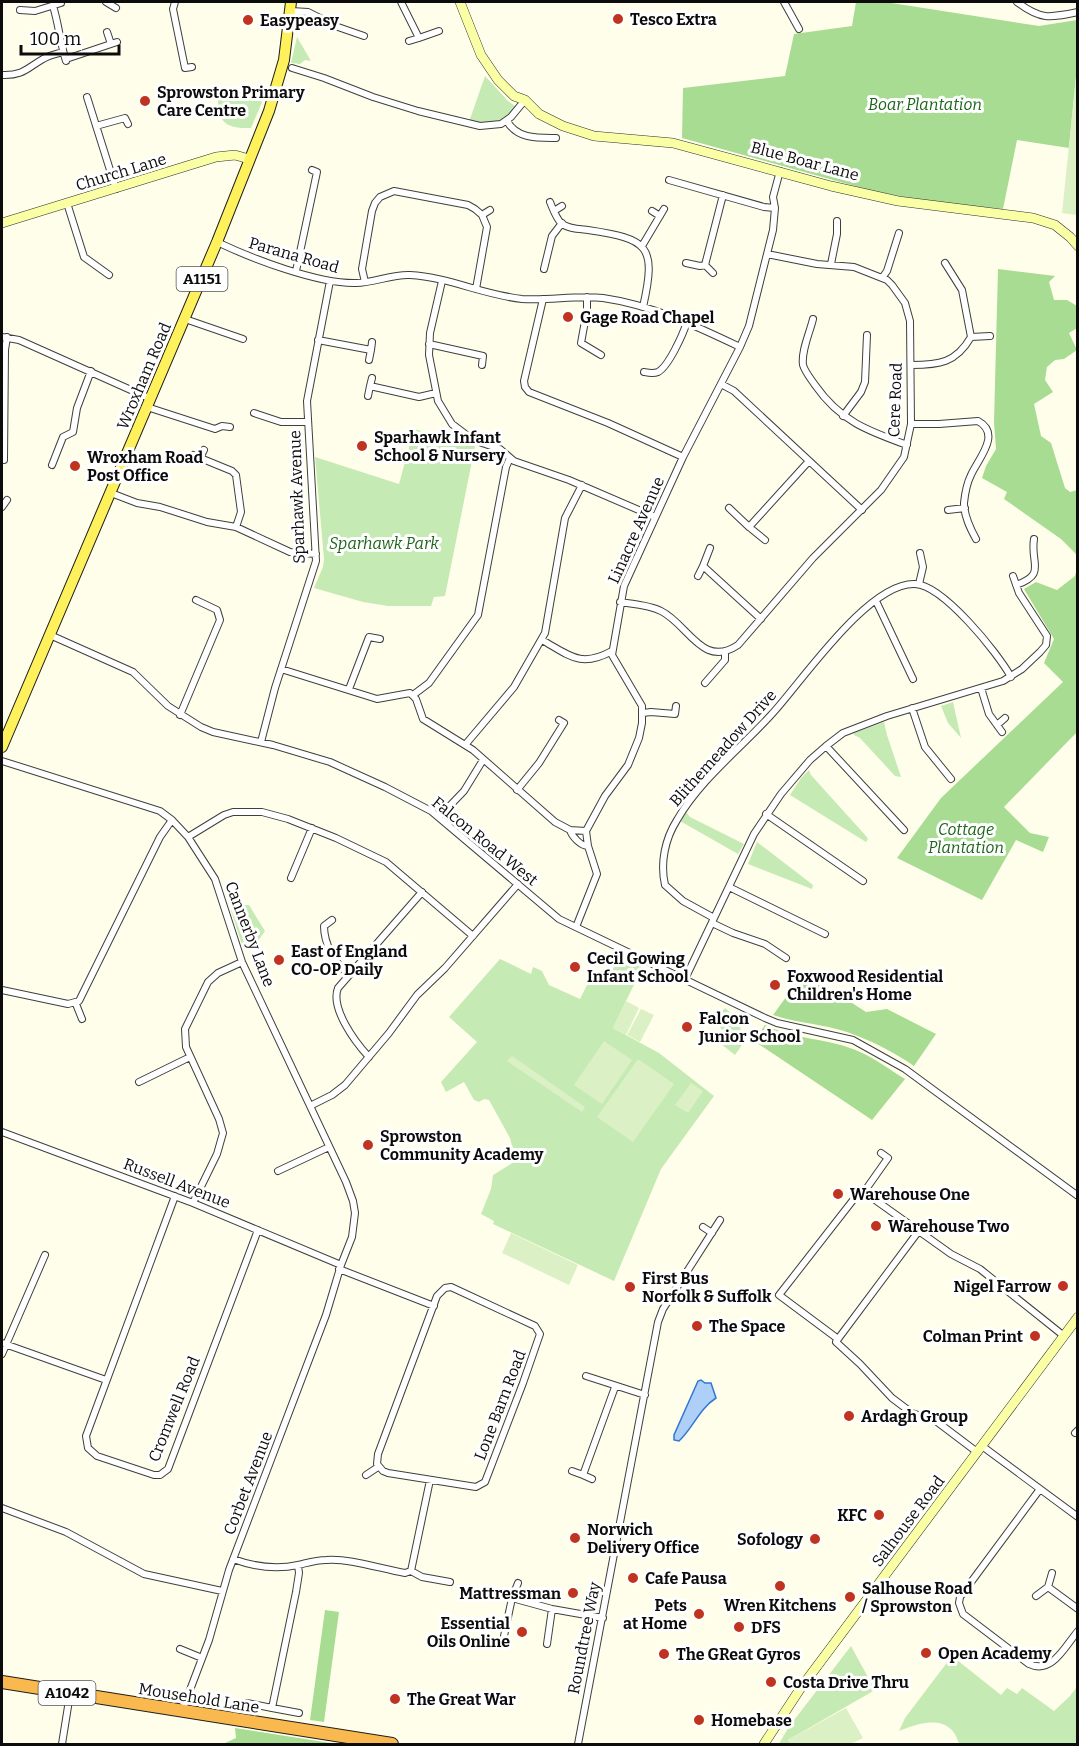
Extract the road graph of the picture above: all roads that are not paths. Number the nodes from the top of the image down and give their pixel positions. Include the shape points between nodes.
1 (106, 2) edge
2 (175, 2) edge
3 (400, 2) edge
4 (784, 2) edge
5 (1017, 2) edge
6 (61, 3) dead end
7 (461, 3) edge
8 (52, 6) junction
9 (291, 6) edge
10 (116, 8) dead end
11 (20, 10) dead end
12 (1077, 12) edge
13 (800, 28) dead end
14 (439, 31) dead end
15 (107, 32) dead end
16 (364, 36) dead end
17 (419, 38) junction
18 (409, 41) dead end
19 (63, 52) junction
20 (192, 67) dead end
21 (292, 68) dead end
22 (2, 75) edge
23 (87, 97) dead end
24 (525, 100) junction
25 (127, 118) dead end
26 (507, 120) junction
27 (96, 126) junction
28 (556, 138) dead end
29 (249, 159) junction
30 (312, 170) dead end
31 (780, 171) junction
32 (378, 188) dead end
33 (116, 189) junction
34 (675, 191) dead end
35 (382, 195) junction
36 (723, 195) junction
37 (550, 202) dead end
38 (67, 203) junction
39 (562, 206) dead end
40 (775, 208) junction
41 (664, 209) dead end
42 (490, 210) dead end
43 (554, 211) junction
44 (652, 211) dead end
45 (482, 215) junction
46 (660, 216) junction
47 (837, 221) dead end
48 (2, 223) edge
49 (562, 223) junction
50 (899, 233) dead end
51 (217, 243) junction
52 (642, 246) junction
53 (1077, 246) edge
54 (767, 254) junction
55 (945, 262) dead end
56 (686, 263) dead end
57 (831, 264) junction
58 (705, 265) junction
59 (544, 269) dead end
60 (949, 269) junction
61 (296, 271) junction
62 (713, 273) dead end
63 (943, 273) dead end
64 (109, 275) dead end
65 (882, 278) junction
66 (330, 281) junction
67 (442, 281) junction
68 (365, 282) junction
69 (476, 289) junction
70 (587, 297) junction
71 (543, 299) junction
72 (643, 307) junction
73 (185, 319) junction
74 (813, 319) dead end
75 (687, 322) junction
76 (867, 335) dead end
77 (990, 336) dead end
78 (4, 337) edge
79 (971, 337) junction
80 (243, 339) dead end
81 (318, 340) junction
82 (372, 342) dead end
83 (875, 343) dead end
84 (429, 344) junction
85 (866, 344) junction
86 (740, 347) junction
87 (371, 350) junction
88 (601, 355) dead end
89 (369, 360) dead end
90 (482, 365) dead end
91 (911, 365) junction
92 (91, 371) junction
93 (658, 371) junction
94 (644, 372) dead end
95 (372, 378) dead end
96 (662, 380) dead end
97 (721, 384) junction
98 (370, 386) junction
99 (436, 393) junction
100 (368, 396) dead end
101 (149, 403) junction
102 (254, 413) dead end
103 (843, 416) junction
104 (307, 422) junction
105 (911, 424) junction
106 (230, 427) dead end
107 (907, 445) junction
108 (204, 450) dead end
109 (683, 457) junction
110 (510, 459) junction
111 (3, 460) dead end
112 (809, 461) junction
113 (52, 465) dead end
114 (582, 485) junction
115 (111, 493) junction
116 (6, 500) dead end
117 (2, 507) edge
118 (729, 508) dead end
119 (964, 508) junction
120 (862, 510) junction
121 (948, 510) dead end
122 (655, 518) junction
123 (236, 527) junction
124 (749, 527) junction
125 (976, 539) dead end
126 (1034, 539) dead end
127 (765, 540) dead end
128 (710, 548) dead end
129 (920, 553) dead end
130 (316, 554) junction
131 (703, 566) junction
132 (698, 576) dead end
133 (1013, 576) dead end
134 (919, 584) junction
135 (1016, 585) junction
136 (196, 600) dead end
137 (876, 601) junction
138 (621, 602) junction
139 (761, 619) junction
140 (50, 635) junction
141 (380, 639) dead end
142 (542, 640) junction
143 (612, 651) junction
144 (725, 652) junction
145 (917, 666) dead end
146 (281, 669) junction
147 (909, 669) junction
148 (1011, 677) junction
149 (914, 679) dead end
150 (705, 683) dead end
151 (981, 688) junction
152 (349, 689) junction
153 (413, 695) junction
154 (676, 706) dead end
155 (912, 708) junction
156 (643, 713) junction
157 (180, 715) junction
158 (1005, 718) dead end
159 (564, 723) dead end
160 (997, 725) junction
161 (1002, 732) dead end
162 (261, 742) junction
163 (465, 745) junction
164 (826, 746) junction
165 (2, 747) edge
166 (483, 759) junction
167 (2, 761) edge
168 (951, 779) dead end
169 (517, 790) junction
170 (766, 814) junction
171 (439, 817) junction
172 (172, 820) junction
173 (312, 828) junction
174 (570, 830) junction
175 (904, 830) dead end
176 (586, 831) junction
177 (188, 837) junction
178 (588, 846) junction
179 (859, 868) dead end
180 (854, 875) junction
181 (291, 878) dead end
182 (863, 881) dead end
183 (518, 884) junction
184 (729, 887) junction
185 (422, 892) junction
186 (332, 920) dead end
187 (713, 921) junction
188 (817, 921) dead end
189 (576, 927) junction
190 (814, 928) junction
191 (825, 934) dead end
192 (473, 936) junction
193 (786, 958) dead end
194 (242, 962) junction
195 (350, 974) junction
196 (685, 979) junction
197 (2, 990) edge
198 (76, 1004) junction
199 (82, 1018) dead end
200 (190, 1057) junction
201 (369, 1057) junction
202 (139, 1082) dead end
203 (310, 1106) junction
204 (2, 1132) edge
205 (329, 1147) junction
206 (882, 1153) dead end
207 (278, 1171) dead end
208 (864, 1192) junction
209 (175, 1196) junction
210 (1077, 1196) edge
211 (193, 1203) junction
212 (720, 1220) dead end
213 (704, 1227) dead end
214 (258, 1230) junction
215 (918, 1232) junction
216 (712, 1233) junction
217 (45, 1254) dead end
218 (340, 1267) junction
219 (434, 1306) junction
220 (1077, 1317) edge
221 (1064, 1335) junction
222 (838, 1339) junction
223 (3, 1343) edge
224 (2, 1354) edge
225 (586, 1376) dead end
226 (106, 1380) junction
227 (615, 1387) junction
228 (645, 1395) junction
229 (980, 1449) junction
230 (378, 1467) junction
231 (572, 1471) dead end
232 (366, 1475) dead end
233 (583, 1475) junction
234 (592, 1479) dead end
235 (430, 1480) junction
236 (1040, 1489) junction
237 (2, 1508) edge
238 (1077, 1516) edge
239 (233, 1559) junction
240 (298, 1565) junction
241 (411, 1571) junction
242 (1052, 1573) dead end
243 (450, 1582) dead end
244 (518, 1583) dead end
245 (1048, 1587) junction
246 (222, 1591) junction
247 (1036, 1596) dead end
248 (512, 1598) junction
249 (552, 1609) junction
250 (1077, 1609) edge
251 (603, 1618) junction
252 (1077, 1631) edge
253 (504, 1636) dead end
254 (547, 1644) dead end
255 (180, 1649) dead end
256 (202, 1658) junction
257 (2, 1682) edge
258 (70, 1694) junction
259 (247, 1703) dead end
260 (272, 1708) junction
261 (182, 1712) junction
262 (299, 1713) dead end
263 (62, 1744) edge
264 (392, 1744) edge
265 (578, 1744) edge
266 (764, 1744) edge

1 - 10 street
2 - 20 street via 181,69
3 - 17 street
4 - 13 street
5 - 12 street via 1050,18
6 - 8 street
7 - 24 street, Blue Boar Lane via 489,68 514,96
8 - 11 street
8 - 19 street
9 - 16 street, Wroxham Road
9 - 29 main road, Wroxham Road / A1151 via 283,66
14 - 17 street
15 - 19 street via 114,43 66,60
17 - 18 street
19 - 22 street via 46,57 27,71
21 - 26 street via 308,69 373,98 480,126
23 - 27 street
24 - 26 street
24 - 31 street, Blue Boar Lane via 539,114 582,133 673,142
25 - 27 street
26 - 28 street via 511,129 521,135 541,133
27 - 33 street
29 - 33 street, Church Lane via 235,155 216,157
29 - 51 main road, Wroxham Road / A1151
30 - 61 street via 317,171
31 - 40 street, Linacre Avenue via 773,197
31 - 53 street, Blue Boar Lane via 898,201 1033,218 1055,225
32 - 35 street
33 - 38 street, Church Lane
34 - 36 street via 673,181
35 - 45 street via 404,192 468,206
35 - 68 street via 372,211 362,269
36 - 40 street
36 - 58 street
37 - 43 street
38 - 48 street, Church Lane
38 - 64 street via 84,257
39 - 43 street
40 - 54 street, Linacre Avenue
41 - 46 street
42 - 45 street
43 - 49 street
44 - 46 street
45 - 69 street via 487,227
46 - 52 street
47 - 57 street
49 - 52 street via 628,237
49 - 59 street via 552,236
50 - 65 street
51 - 61 street, Parana Road
51 - 73 main road, Wroxham Road / A1151
52 - 72 street via 650,272
54 - 57 street, Cere Road
54 - 86 street, Linacre Avenue
55 - 60 street
56 - 58 street
57 - 65 street, Cere Road via 854,267
58 - 62 street
60 - 63 street
60 - 79 street via 962,290
61 - 66 street, Parana Road
65 - 91 street, Cere Road via 892,285 908,312
66 - 68 street, Parana Road
66 - 81 street, Sparhawk Avenue
67 - 68 street, Parana Road via 409,274
67 - 69 street, Parana Road
67 - 84 street
69 - 71 street, Parana Road via 508,297
70 - 71 street, Parana Road
70 - 72 street, Parana Road
70 - 88 street via 578,345
71 - 109 street via 524,381 529,392
72 - 75 street, Parana Road
73 - 80 street
73 - 101 main road, Wroxham Road / A1151
74 - 103 street via 803,365 819,392
75 - 86 street, Parana Road
75 - 93 street
76 - 85 street
77 - 79 street
78 - 92 street
78 - 111 street
79 - 91 street via 952,358 932,365
81 - 87 street
81 - 104 street, Sparhawk Avenue
82 - 87 street
83 - 85 street
84 - 90 street via 483,356
84 - 99 street
85 - 103 street via 865,382
86 - 97 street, Linacre Avenue
87 - 89 street
91 - 105 street, Cere Road
92 - 101 street
92 - 113 street via 76,408 73,432 63,436
93 - 94 street
93 - 96 street
95 - 98 street
97 - 109 street, Linacre Avenue
97 - 112 street via 734,391
98 - 99 street via 419,397
98 - 100 street
99 - 110 street via 444,413 459,430 473,440 500,449
101 - 106 street via 215,429
101 - 115 main road, Wroxham Road / A1151
102 - 104 street via 281,422
103 - 107 street via 862,428
104 - 130 street, Sparhawk Avenue
105 - 107 street, Cere Road
105 - 119 street via 978,421 986,428 986,450 969,480
107 - 120 street, Cere Road via 892,476
108 - 123 street via 197,457 234,470 241,506
109 - 122 street, Linacre Avenue
110 - 114 street
110 - 153 street via 478,615 429,683
112 - 120 street
112 - 124 street
114 - 122 street
114 - 142 street via 565,518
115 - 123 street
115 - 140 main road, Wroxham Road / A1151
116 - 117 street
118 - 124 street
119 - 121 street
119 - 125 street
120 - 139 street, Cere Road via 813,558
122 - 138 street, Linacre Avenue via 624,586
123 - 130 street via 274,547
124 - 127 street
126 - 135 street via 1035,573 1030,580
128 - 131 street
129 - 134 street
130 - 146 street, Sparhawk Avenue
131 - 132 street
131 - 139 street
133 - 135 street
134 - 137 street, Blithemeadow Drive via 908,584
134 - 148 street via 958,611
135 - 148 street via 1047,640 1033,660
136 - 157 street via 217,610 220,620
137 - 147 street
137 - 187 street, Blithemeadow Drive via 845,628 676,820 665,849 665,885
138 - 143 street, Linacre Avenue
138 - 144 street via 660,611 702,647
139 - 144 street, Cere Road via 738,645
140 - 157 street, Falcon Road West via 133,672
140 - 165 main road, Wroxham Road / A1151
141 - 152 street via 367,637
142 - 143 street via 583,660
142 - 163 street via 514,687
143 - 156 street
144 - 150 street, Cere Road via 725,660
145 - 147 street
146 - 152 street
146 - 162 street, Sparhawk Avenue
147 - 149 street
148 - 151 street
151 - 155 street
151 - 160 street
152 - 153 street via 376,699 406,692
153 - 163 street via 423,719
154 - 156 street via 675,717
155 - 164 street via 843,733
155 - 168 street via 925,747
156 - 176 street via 639,738 628,765
157 - 162 street, Falcon Road West via 213,732
158 - 160 street
159 - 169 street
160 - 161 street
162 - 171 street, Falcon Road West via 342,766
163 - 166 street
164 - 170 street
164 - 175 street
166 - 169 street
166 - 171 street via 464,791
167 - 172 street, Cannerby Lane via 160,811
169 - 174 street
170 - 180 street
170 - 184 street
171 - 183 street, Falcon Road West
172 - 177 street, Cannerby Lane
172 - 198 street
173 - 177 street via 243,810 224,815
173 - 181 street
173 - 185 street via 386,862
174 - 176 street
174 - 178 street via 583,846
176 - 178 street
177 - 194 street, Cannerby Lane via 215,879
178 - 189 street via 597,867 597,879
179 - 180 street
180 - 182 street
183 - 189 street, Falcon Road West via 556,916
183 - 192 street
184 - 187 street
184 - 190 street
185 - 192 street
185 - 195 street
186 - 195 street via 322,925 324,934 336,963
187 - 193 street
187 - 196 street
188 - 190 street
189 - 196 street, Falcon Road West
190 - 191 street
192 - 201 street via 417,995
194 - 200 street via 208,982 185,1029
194 - 203 street, Cannerby Lane
195 - 201 street via 338,987 336,1004
196 - 210 street, Falcon Road West via 777,1023 853,1040 905,1069
197 - 198 street
198 - 199 street
200 - 202 street
200 - 211 street via 223,1133
201 - 203 street via 340,1090
203 - 205 street, Cannerby Lane
204 - 209 street, Russell Avenue
205 - 207 street
205 - 218 street, Cannerby Lane via 355,1213 354,1229
206 - 208 street via 888,1158
208 - 215 street
208 - 222 street via 857,1195 779,1295
209 - 211 street, Russell Avenue
209 - 226 street, Cromwell Road
211 - 214 street, Russell Avenue
212 - 216 street, Roundtree Way
213 - 216 street
214 - 218 street, Russell Avenue
214 - 226 street, Cromwell Road via 164,1473 154,1475 97,1456 88,1448 87,1436
215 - 221 street via 980,1269
215 - 222 street
216 - 228 street, Roundtree Way via 660,1315
217 - 223 street
218 - 219 street
218 - 239 street, Corbet Avenue via 326,1315
219 - 230 street, Lone Barn Road via 378,1454
219 - 235 street, Lone Barn Road via 443,1285 535,1326 540,1338 485,1482 476,1487
220 - 221 street, Salhouse Road
221 - 229 street, Salhouse Road
222 - 229 street via 841,1349 892,1398
223 - 224 street
223 - 226 street
225 - 227 street
227 - 228 street
227 - 233 street
228 - 251 street, Roundtree Way
229 - 236 street
229 - 266 street, Salhouse Road via 800,1689
230 - 232 street
230 - 235 street, Lone Barn Road via 388,1473
231 - 233 street
233 - 234 street
235 - 241 street
236 - 238 street
236 - 252 street via 960,1596 960,1608 976,1625 1029,1664 1039,1667 1053,1662
237 - 246 street via 66,1532 144,1574
239 - 240 street via 269,1568
239 - 246 street, Corbet Avenue
240 - 241 street via 336,1560
240 - 260 street
241 - 243 street
242 - 245 street
244 - 248 street
245 - 247 street
245 - 250 street
246 - 256 street, Corbet Avenue
248 - 249 street
248 - 253 street
249 - 251 street
249 - 254 street
251 - 265 street, Roundtree Way
255 - 256 street
256 - 261 street, Corbet Avenue
257 - 258 highway, Mousehold Lane / A1042
258 - 261 highway, Mousehold Lane / A1042
258 - 263 street
259 - 260 street
260 - 262 street
261 - 264 highway, Mousehold Lane / A1042

